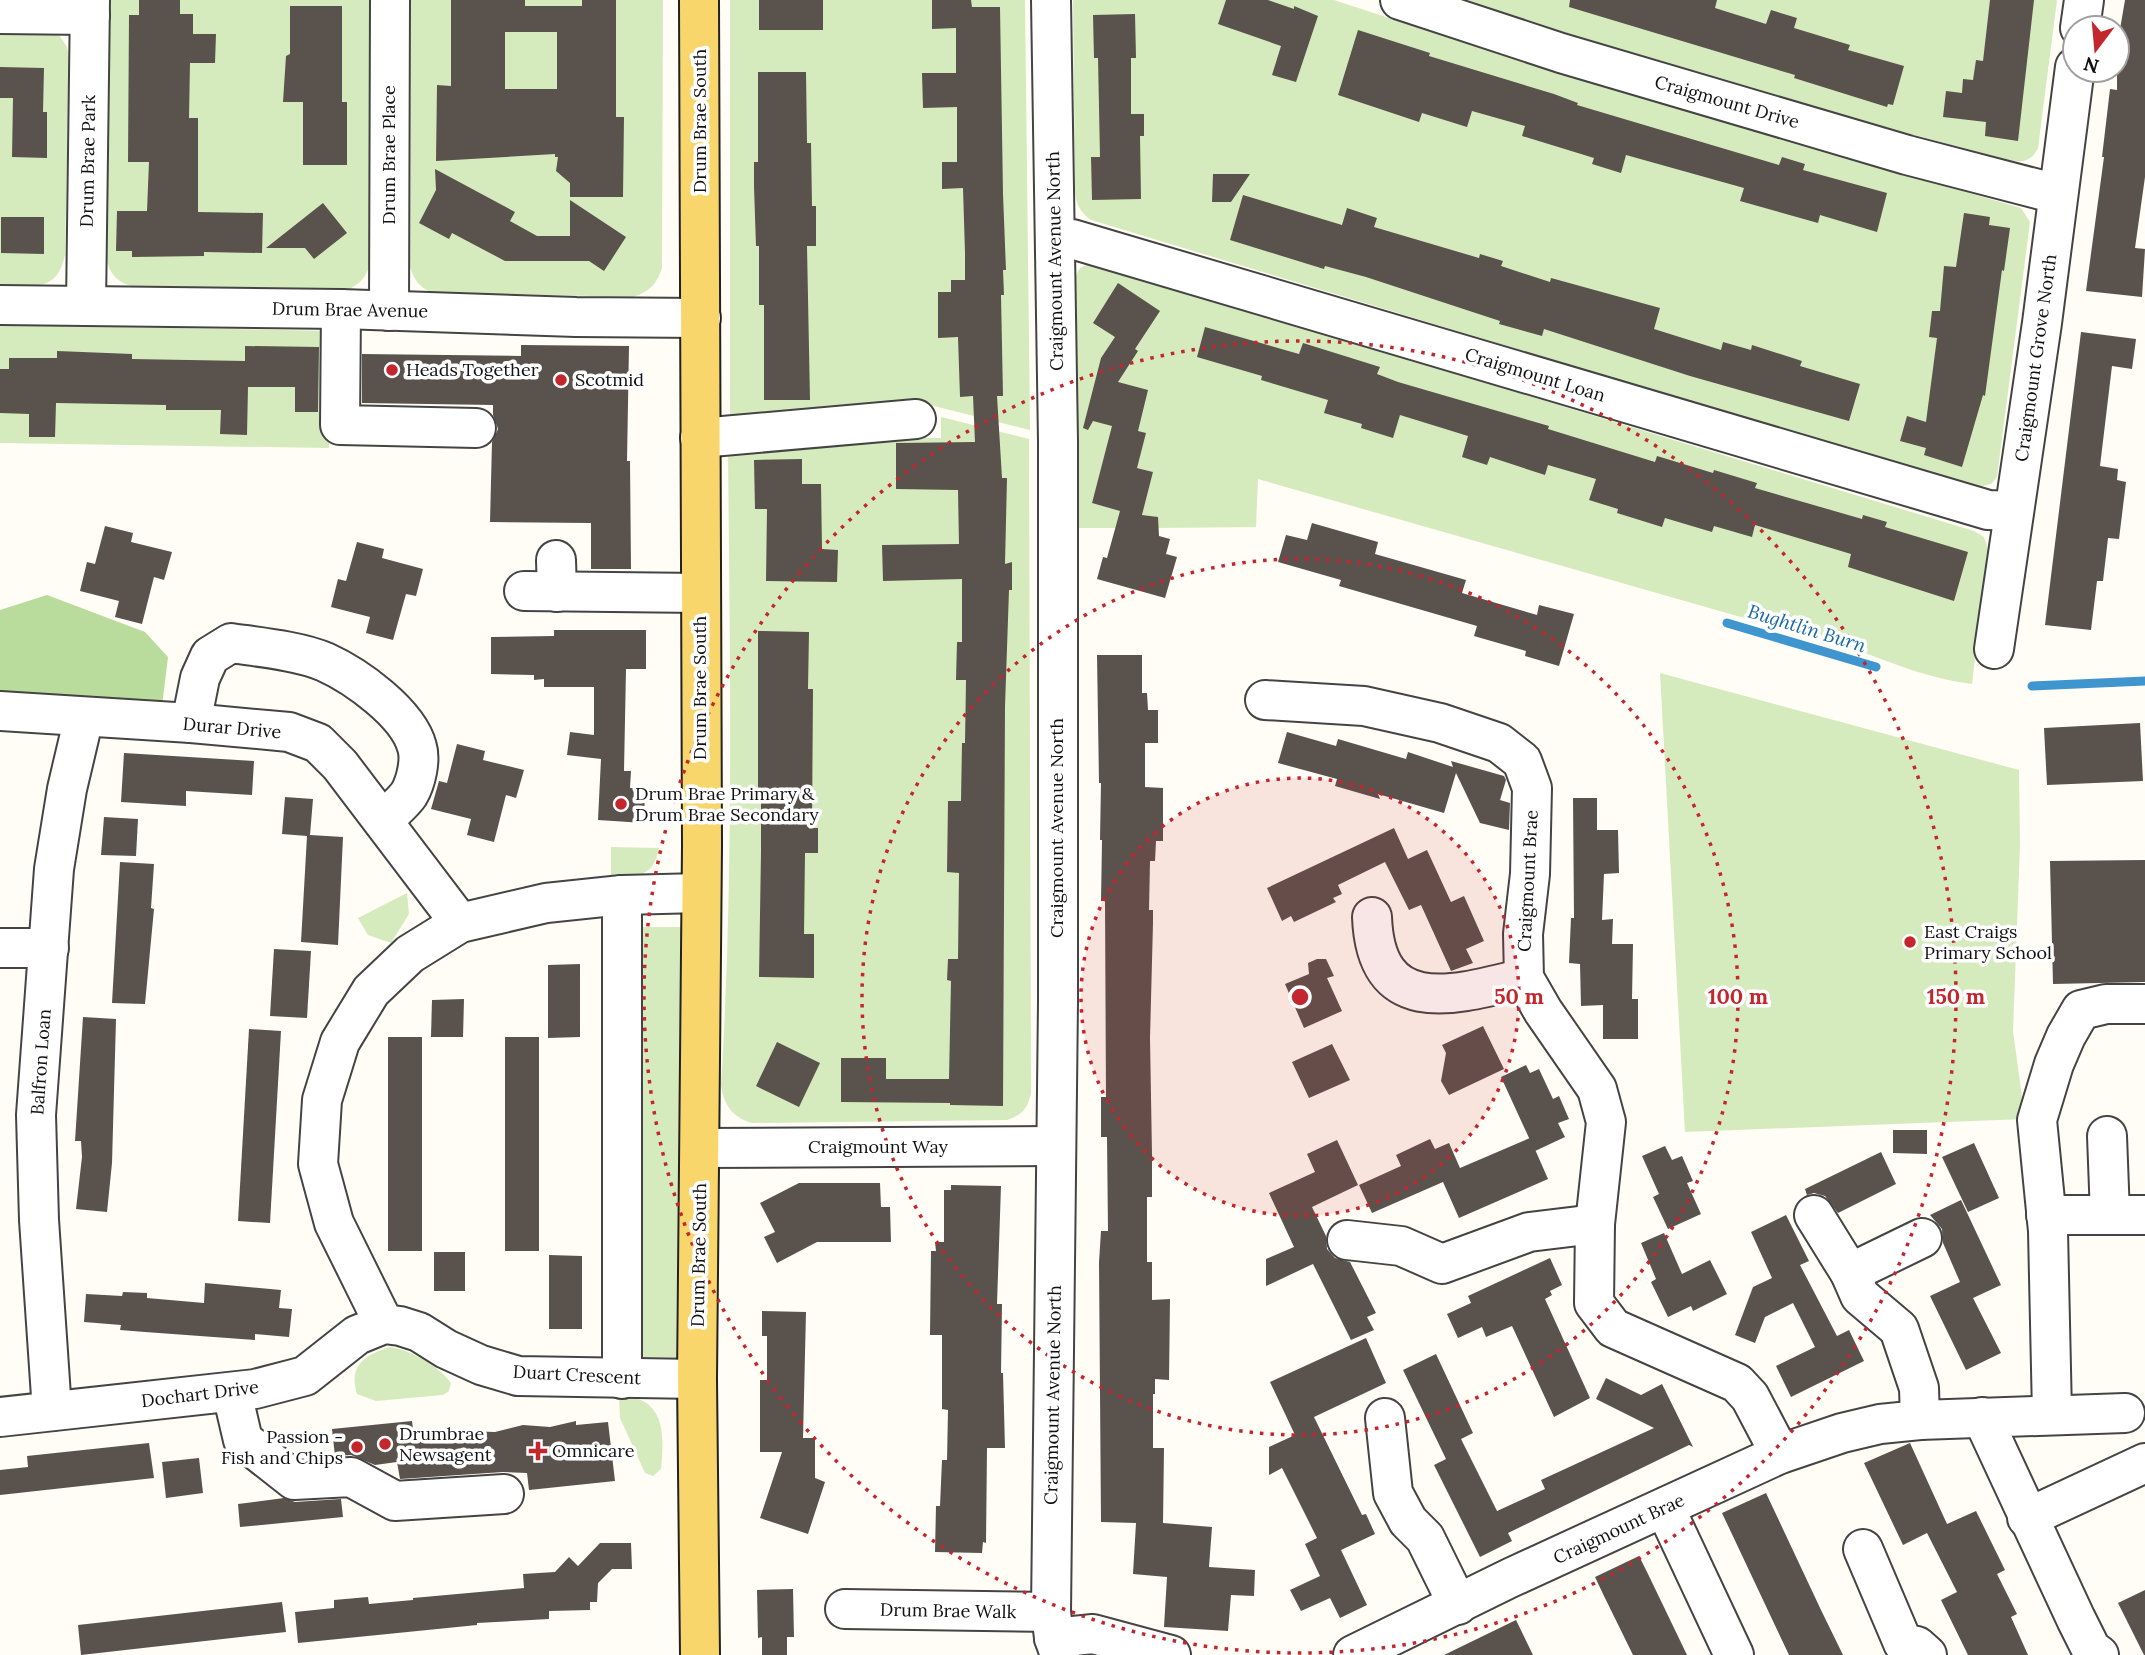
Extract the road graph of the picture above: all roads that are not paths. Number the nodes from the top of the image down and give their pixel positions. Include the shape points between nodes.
1 (390, 0) edge
2 (699, 0) edge
3 (1051, 0) edge
4 (1400, 0) edge
5 (90, 8) edge
6 (0, 14) edge
7 (2073, 84) edge
8 (2057, 194) junction
9 (1055, 239) junction
10 (0, 305) edge
11 (86, 306) junction
12 (341, 309) junction
13 (388, 311) junction
14 (701, 318) junction
15 (916, 419) dead end
16 (476, 428) dead end
17 (700, 438) junction
18 (2014, 511) junction
19 (546, 581) dead end
20 (700, 593) junction
21 (1994, 649) dead end
22 (1265, 700) dead end
23 (0, 710) edge
24 (84, 717) junction
25 (191, 723) junction
26 (383, 821) junction
27 (701, 893) junction
28 (622, 895) junction
29 (460, 923) junction
30 (1363, 929) dead end
31 (0, 948) edge
32 (49, 948) junction
33 (1524, 978) junction
34 (2145, 1004) edge
35 (2107, 1136) dead end
36 (1056, 1146) junction
37 (700, 1148) junction
38 (1814, 1215) dead end
39 (2127, 1215) edge
40 (2046, 1216) junction
41 (1595, 1224) junction
42 (1922, 1238) dead end
43 (1347, 1240) dead end
44 (1850, 1273) junction
45 (384, 1324) junction
46 (622, 1379) junction
47 (697, 1379) junction
48 (232, 1393) junction
49 (52, 1411) junction
50 (2125, 1413) dead end
51 (2052, 1414) junction
52 (0, 1417) edge
53 (1982, 1417) junction
54 (1385, 1418) dead end
55 (1920, 1420) junction
56 (1780, 1454) junction
57 (2145, 1463) edge
58 (504, 1494) dead end
59 (1665, 1508) junction
60 (2027, 1518) junction
61 (1863, 1549) dead end
62 (1458, 1605) junction
63 (845, 1609) dead end
64 (1055, 1635) edge
65 (1373, 1651) edge
66 (699, 1655) edge
67 (1171, 1655) edge
68 (1734, 1655) edge
69 (1927, 1655) edge
70 (2099, 1655) edge

1 - 13 street, Drum Brae Place
2 - 14 main road, Drum Brae South
3 - 9 street, Craigmount Avenue North
4 - 8 street, Craigmount Drive via 1561,53
5 - 6 street, Drum Brae Park
5 - 11 street, Drum Brae Park
7 - 8 street, Craigmount Grove North
8 - 18 street, Craigmount Grove North
9 - 18 street, Craigmount Loan via 1072,239 1988,510
9 - 36 street, Craigmount Avenue North
10 - 11 street, Drum Brae Avenue
11 - 12 street, Drum Brae Avenue
12 - 13 street, Drum Brae Avenue
12 - 16 street via 341,425
13 - 14 street, Drum Brae Avenue
14 - 17 main road, Drum Brae South
15 - 17 street
17 - 20 main road, Drum Brae South
18 - 21 street, Craigmount Grove North
19 - 20 street
20 - 27 main road, Drum Brae South
22 - 33 street, Craigmount Brae via 1364,706 1440,723 1499,743 1522,761 1532,788
23 - 24 street, Durar Drive
24 - 25 street, Durar Drive
24 - 32 street, Balfron Loan via 54,869
25 - 26 street, Durar Drive via 289,732 318,743
25 - 26 street via 200,678 210,656 231,643 324,661 368,687 396,714 418,748 418,768 409,794
26 - 29 street, Durar Drive
27 - 28 street
27 - 37 main road, Drum Brae South
28 - 29 street via 547,903
28 - 46 street
29 - 45 street via 410,954 371,991 340,1042 322,1100 318,1164 334,1223
30 - 33 street, Craigmount Brae via 1394,979 1414,992 1455,994
31 - 32 street
32 - 49 street, Balfron Loan via 36,1115
33 - 41 street, Craigmount Brae via 1597,1089 1606,1122
34 - 40 street via 2106,1004 2081,1010 2066,1036 2037,1120
35 - 39 street
36 - 37 street, Craigmount Way
36 - 64 street, Craigmount Avenue North
37 - 47 main road, Drum Brae South
38 - 44 street
39 - 40 street
40 - 51 street
41 - 43 street via 1529,1232 1442,1264 1401,1246
41 - 56 street, Craigmount Brae via 1594,1303 1613,1328 1737,1383 1749,1396
42 - 44 street
44 - 55 street via 1860,1296 1899,1329 1919,1388
45 - 46 street, Duart Crescent via 419,1332 481,1365 518,1376
45 - 48 street, Dochart Drive via 357,1335 305,1376
46 - 47 street, Duart Crescent
47 - 66 main road, Drum Brae South
48 - 49 street, Dochart Drive
48 - 58 street via 243,1440 294,1480 351,1477 395,1501
49 - 52 street, Dochart Drive
50 - 51 street, Craigmount Brae
51 - 53 street, Craigmount Brae
53 - 55 street, Craigmount Brae
53 - 60 street
54 - 62 street via 1393,1493 1408,1521 1426,1538
55 - 56 street, Craigmount Brae via 1842,1433
56 - 59 street, Craigmount Brae
57 - 60 street
59 - 62 street, Craigmount Brae
59 - 68 street
60 - 70 street via 2091,1649
61 - 69 street via 1903,1643 1917,1646
62 - 65 street, Craigmount Brae
63 - 64 street, Drum Brae Walk
64 - 67 street via 1093,1634

